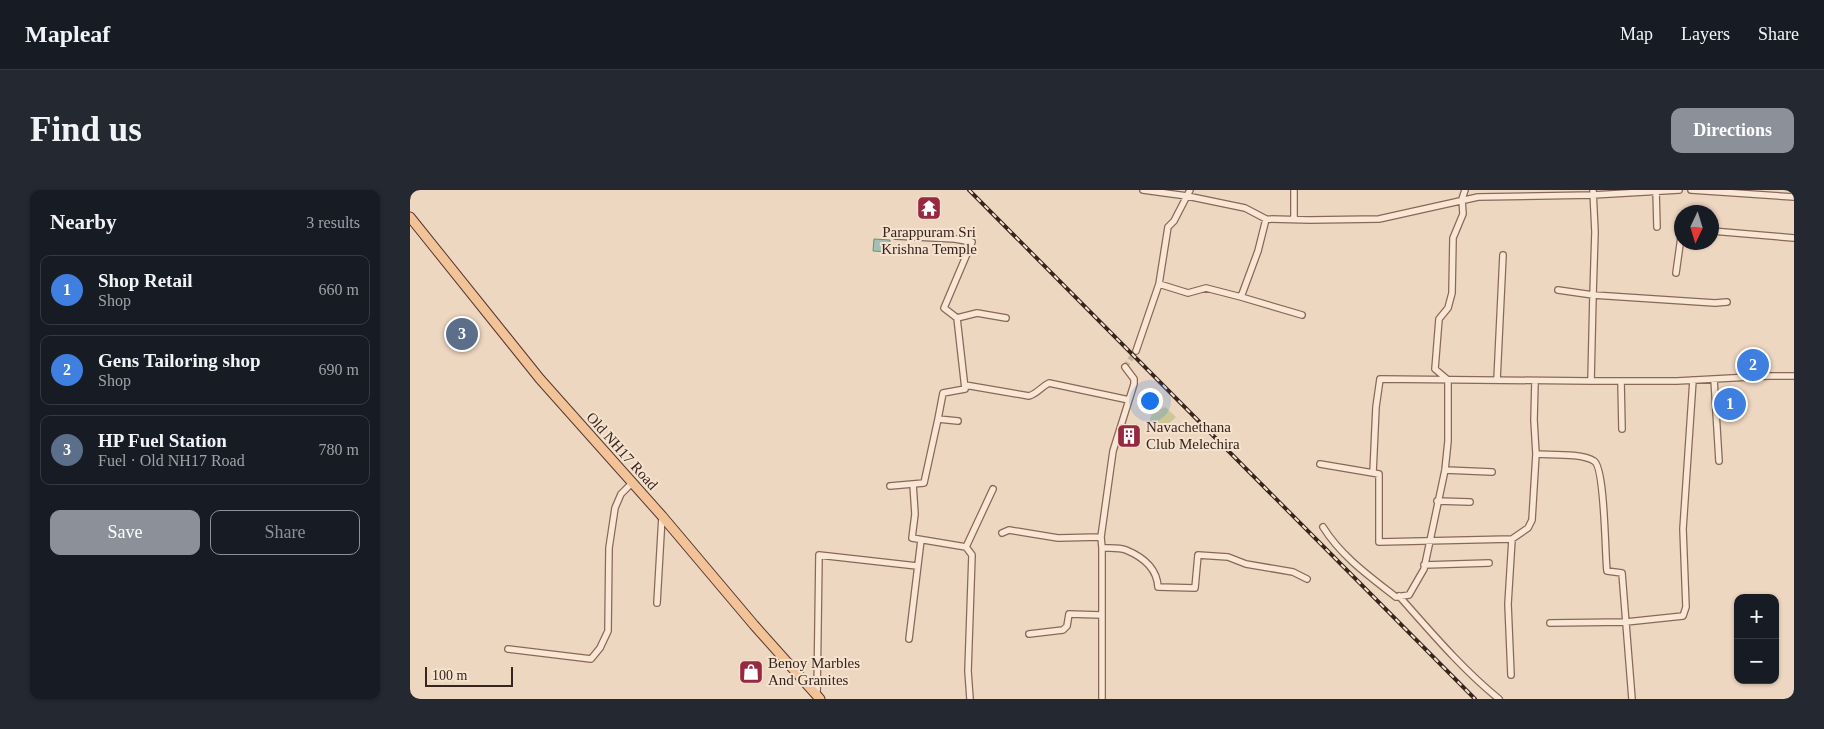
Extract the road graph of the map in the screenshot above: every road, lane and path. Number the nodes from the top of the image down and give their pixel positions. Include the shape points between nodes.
1 (1143, 190) edge
2 (1294, 190) edge
3 (1465, 190) edge
4 (1679, 190) edge
5 (1691, 190) edge
6 (1656, 191) edge
7 (1189, 193) edge
8 (1593, 193) edge
9 (1794, 197) edge
10 (1462, 199) junction
11 (410, 217) edge
12 (1294, 219) junction
13 (1266, 220) junction
14 (1656, 227) dead end
15 (1719, 232) edge
16 (896, 236) dead end
17 (1794, 238) edge
18 (1679, 250) edge
19 (1502, 255) dead end
20 (1676, 273) dead end
21 (1159, 284) junction
22 (1558, 290) dead end
23 (1593, 295) junction
24 (1241, 297) junction
25 (1728, 302) dead end
26 (1302, 315) dead end
27 (958, 318) junction
28 (1006, 318) dead end
29 (1136, 351) tunnel mouth
30 (1125, 367) dead end
31 (1794, 376) edge
32 (1714, 379) junction
33 (1448, 380) junction
34 (1497, 380) junction
35 (1693, 380) junction
36 (1535, 381) junction
37 (1591, 381) junction
38 (1621, 381) junction
39 (964, 385) junction
40 (1129, 400) junction
41 (938, 418) junction
42 (958, 421) dead end
43 (1622, 429) dead end
44 (1536, 454) junction
45 (1719, 461) dead end
46 (1320, 464) dead end
47 (1445, 470) junction
48 (1492, 472) dead end
49 (1373, 473) junction
50 (632, 483) junction
51 (914, 484) junction
52 (890, 486) dead end
53 (993, 489) dead end
54 (1437, 501) junction
55 (1470, 502) dead end
56 (662, 516) junction
57 (1323, 527) dead end
58 (1002, 533) dead end
59 (1101, 538) junction
60 (1512, 539) junction
61 (921, 540) junction
62 (1428, 541) junction
63 (966, 547) junction
64 (1102, 548) junction
65 (1490, 563) dead end
66 (917, 566) junction
67 (1424, 566) junction
68 (1308, 579) dead end
69 (1399, 596) junction
70 (657, 603) dead end
71 (1101, 614) junction
72 (1626, 622) junction
73 (1550, 623) dead end
74 (1029, 634) dead end
75 (910, 639) dead end
76 (508, 648) dead end
77 (1511, 674) dead end
78 (819, 698) edge
79 (970, 699) edge
80 (1102, 699) edge
81 (1499, 699) edge
82 (1632, 699) edge

1 - 7 street
2 - 12 street
3 - 10 street
4 - 6 street
5 - 9 street
6 - 8 street
6 - 14 street
7 - 13 street via 1245,208
7 - 21 street via 1168,227
8 - 10 street
8 - 23 street
10 - 12 street via 1379,219
10 - 33 street via 1463,214 1453,238 1452,293 1448,308 1439,320 1436,358 1436,369
11 - 50 main road, Old NH17 Road via 540,379
12 - 13 street
13 - 24 street
15 - 17 street
16 - 27 street via 972,242 944,308
18 - 20 street
19 - 34 street
21 - 24 street via 1188,293 1206,288
21 - 29 street
22 - 23 street
23 - 25 street
23 - 37 street
24 - 26 street
27 - 28 street via 977,312
27 - 39 street
30 - 40 street via 1134,379
31 - 32 street
32 - 35 street
32 - 45 street
33 - 34 street
33 - 47 street
33 - 49 street via 1380,379
34 - 36 street
35 - 38 street
35 - 72 street via 1683,528 1686,607 1683,616
36 - 37 street
36 - 44 street
37 - 38 street
38 - 43 street
39 - 40 street via 1029,396 1038,394 1049,383
39 - 41 street via 965,390 943,393
40 - 59 street via 1113,451
41 - 42 street
41 - 51 street via 924,483
44 - 60 street via 1532,520 1528,528
44 - 72 street via 1584,457 1598,465 1602,481 1607,571 1622,573
46 - 49 street
47 - 48 street
47 - 54 street
49 - 62 street via 1380,474 1379,542
50 - 56 main road, Old NH17 Road
50 - 76 street via 614,508 609,548 608,631 600,648 591,659
51 - 52 street
51 - 61 street via 912,538
53 - 63 street
54 - 55 street
54 - 62 street
56 - 70 street
56 - 78 main road, Old NH17 Road
57 - 69 street via 1346,557 1396,597
58 - 59 street via 1009,530 1058,538
59 - 64 street
60 - 62 street
60 - 77 street via 1508,604
61 - 63 street
61 - 66 street
62 - 67 street
63 - 79 street via 972,555
64 - 68 street via 1126,550 1141,558 1158,576 1158,587 1195,588 1198,555 1228,557 1246,564 1293,572
64 - 71 street
65 - 67 street
66 - 75 street
66 - 78 street via 818,555
67 - 69 street via 1409,595
69 - 81 street via 1461,666
71 - 74 street via 1070,614 1066,629
71 - 80 street
72 - 73 street
72 - 82 street

